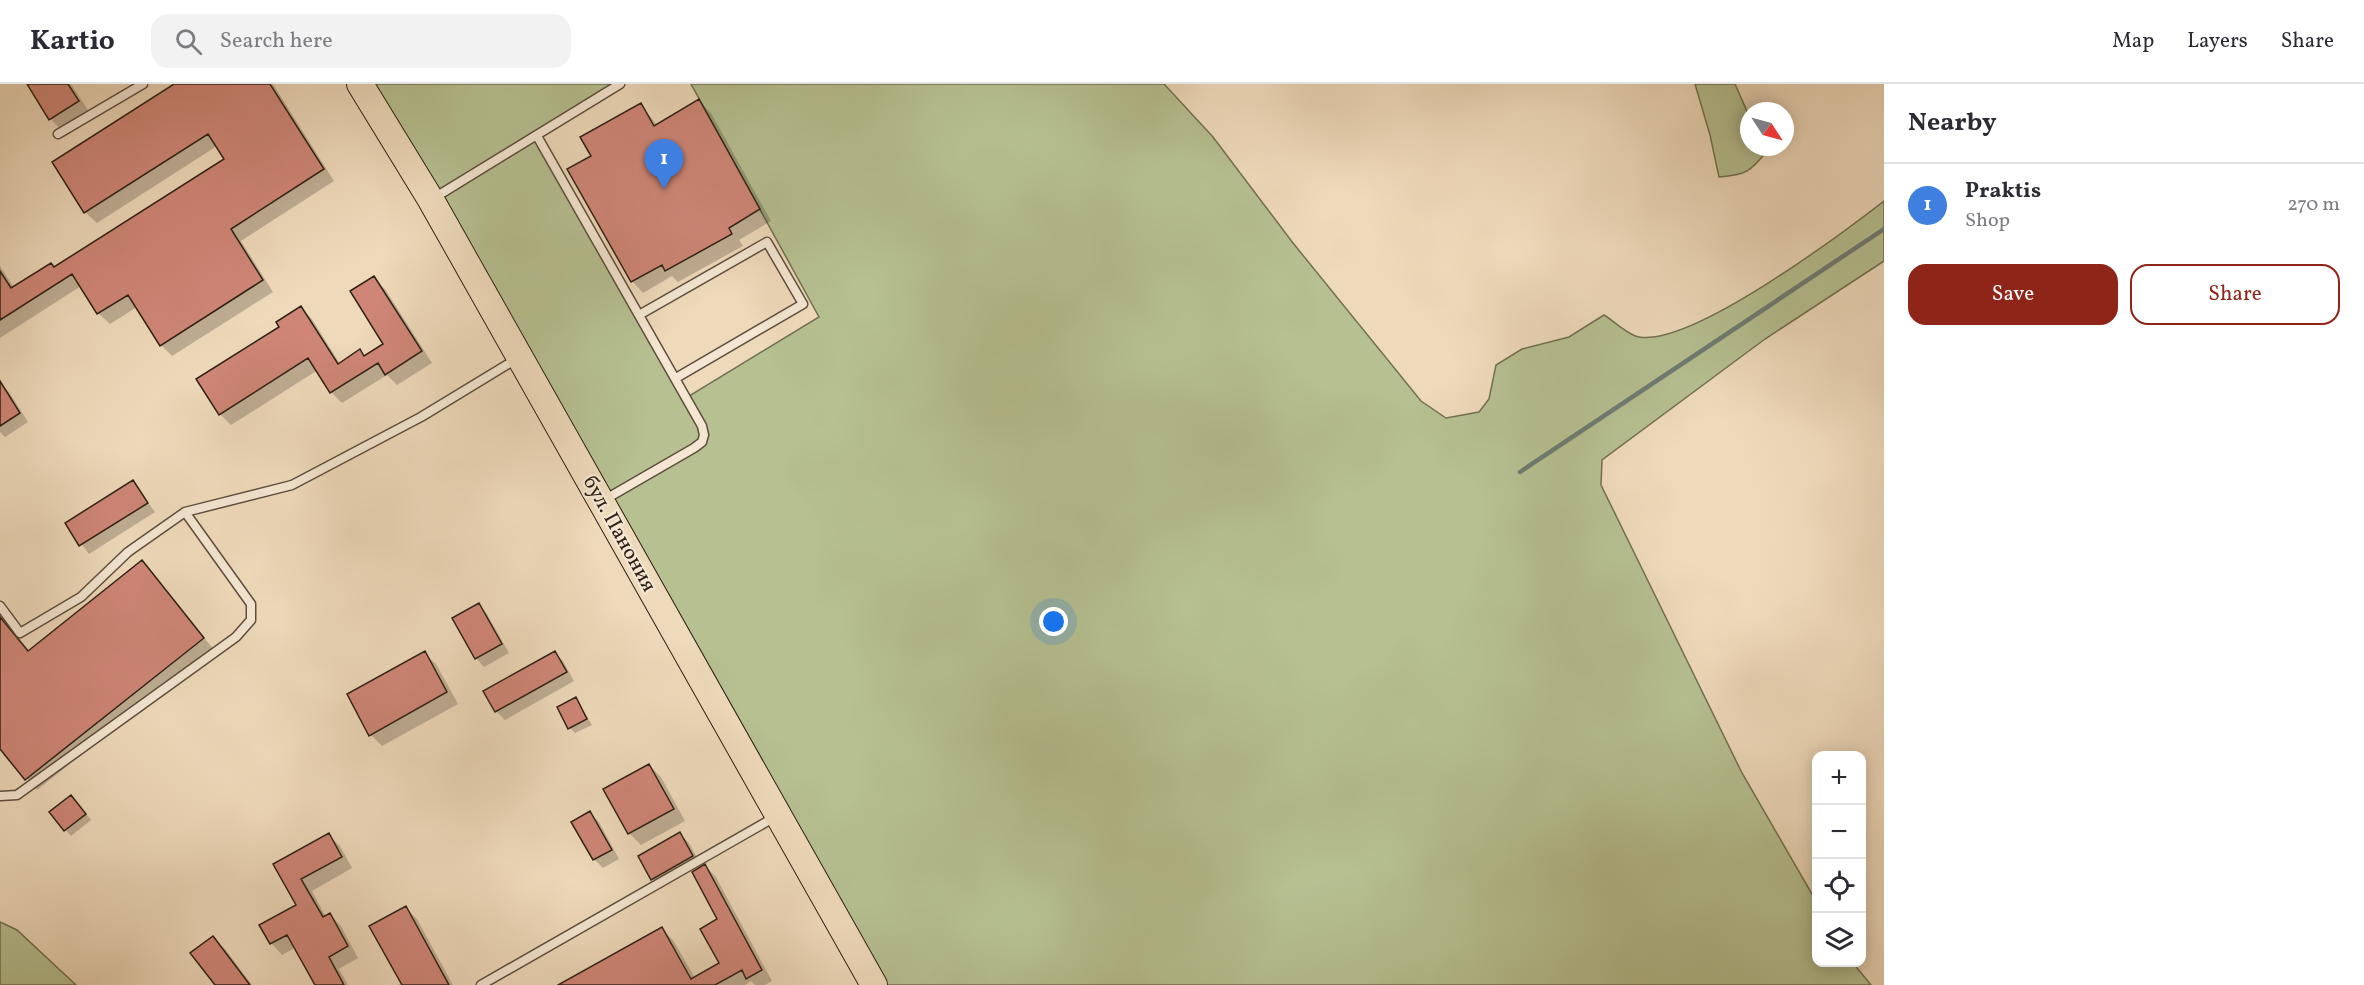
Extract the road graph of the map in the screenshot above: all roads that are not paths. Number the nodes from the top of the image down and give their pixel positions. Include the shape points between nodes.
1 (143, 84) edge
2 (360, 84) edge
3 (620, 84) edge
4 (58, 134) dead end
5 (537, 136) junction
6 (430, 200) junction
7 (639, 315) junction
8 (519, 358) junction
9 (676, 378) junction
10 (601, 501) junction
11 (185, 512) junction
12 (0, 606) edge
13 (0, 796) edge
14 (778, 815) junction
15 (482, 985) edge
16 (874, 985) edge

1 - 4 lane
2 - 6 main road, бул. Панония
3 - 5 lane
5 - 6 lane
5 - 7 lane
6 - 8 main road, бул. Панония
7 - 9 lane
7 - 9 lane via 767,242 773,252 803,304
8 - 10 main road, бул. Панония
8 - 11 lane via 420,417 292,485
9 - 10 lane via 702,426 702,442
10 - 14 main road, бул. Панония
11 - 12 lane via 128,552 81,597 20,633
11 - 13 lane via 251,604 251,620 236,637 17,795
14 - 15 lane
14 - 16 main road, бул. Панония

